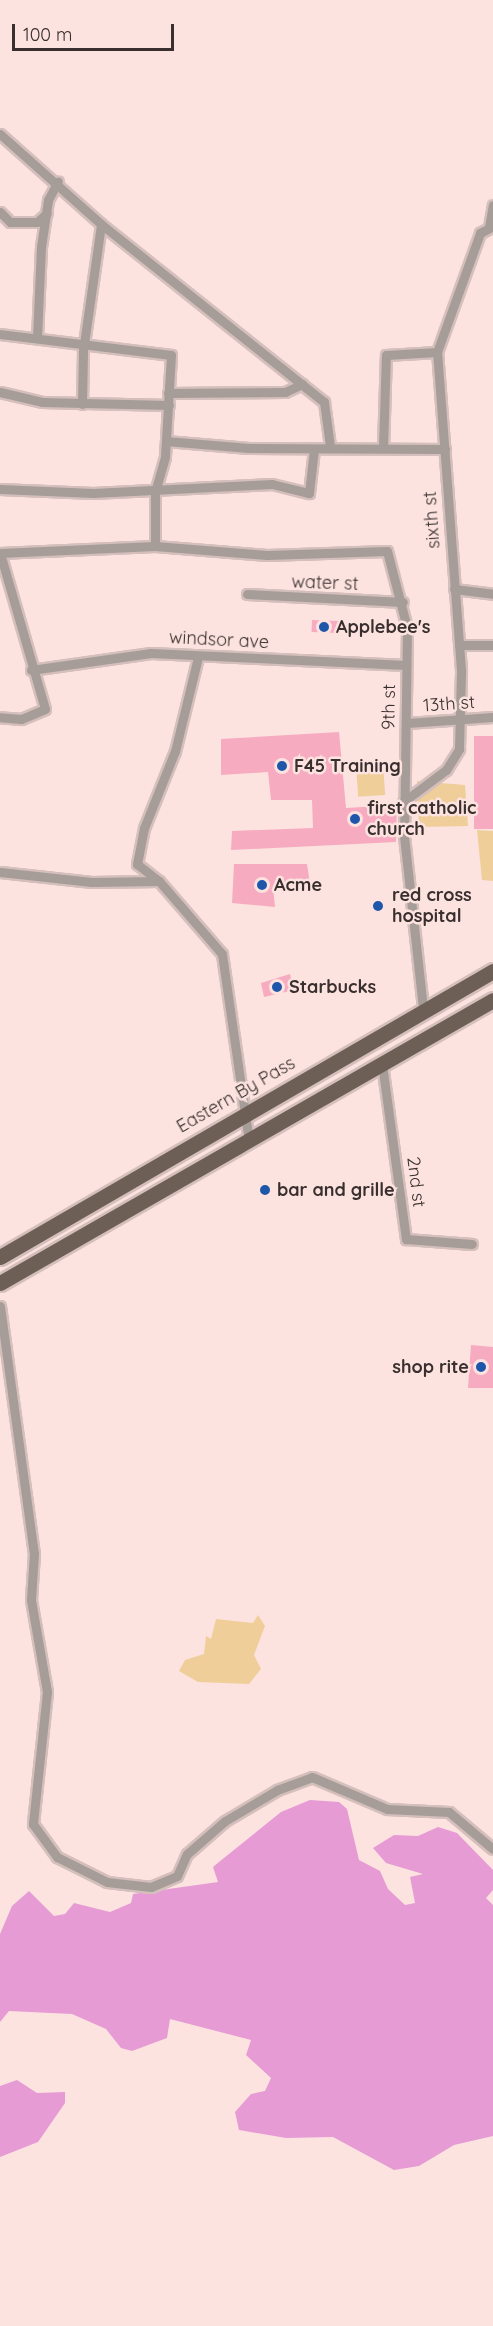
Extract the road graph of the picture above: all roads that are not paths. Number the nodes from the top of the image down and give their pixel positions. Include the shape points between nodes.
1 (0, 135) edge
2 (58, 181) junction
3 (493, 205) edge
4 (0, 212) edge
5 (47, 213) junction
6 (101, 224) junction
7 (491, 226) edge
8 (0, 334) edge
9 (38, 338) junction
10 (87, 347) junction
11 (437, 352) junction
12 (302, 384) junction
13 (0, 392) edge
14 (168, 393) junction
15 (82, 404) junction
16 (169, 405) junction
17 (166, 441) junction
18 (330, 446) junction
19 (383, 448) junction
20 (314, 449) junction
21 (445, 449) junction
22 (0, 489) edge
23 (155, 491) junction
24 (155, 546) junction
25 (0, 553) edge
26 (454, 589) junction
27 (247, 594) dead end
28 (493, 594) edge
29 (403, 602) junction
30 (459, 645) junction
31 (493, 645) edge
32 (198, 657) junction
33 (406, 665) junction
34 (31, 670) junction
35 (0, 717) edge
36 (493, 717) edge
37 (461, 722) junction
38 (407, 723) junction
39 (403, 802) junction
40 (0, 872) edge
41 (159, 881) junction
42 (493, 971) edge
43 (493, 1000) edge
44 (423, 1010) junction
45 (382, 1064) junction
46 (246, 1113) junction
47 (249, 1141) junction
48 (472, 1244) dead end
49 (0, 1257) edge
50 (0, 1283) edge
51 (0, 1306) edge
52 (493, 1849) edge

1 - 2 street
2 - 5 street
2 - 6 street
3 - 7 street
4 - 5 street via 10,222 37,222
5 - 9 street
6 - 10 street
6 - 12 street
7 - 11 street, sixth st via 480,233
8 - 9 street
9 - 10 street
10 - 14 street via 171,355
10 - 15 street
11 - 19 street via 386,355
11 - 21 street, sixth st
12 - 14 street via 285,392
12 - 18 street via 324,402
13 - 15 street via 42,402
14 - 16 street
15 - 16 street
16 - 17 street
17 - 20 street
17 - 23 street
18 - 19 street
18 - 20 street
19 - 21 street
20 - 23 street via 309,493 272,484
21 - 26 street, sixth st
22 - 23 street
23 - 24 street
24 - 25 street
24 - 29 street, 9th st via 267,555 387,551
25 - 34 street
26 - 28 street
26 - 30 street, sixth st
27 - 29 street, water st
29 - 33 street, 9th st
30 - 31 street
30 - 37 street, sixth st
32 - 33 street, windsor ave
32 - 34 street, windsor ave via 103,656
32 - 41 street via 175,751 137,851 137,864
33 - 38 street, 9th st
34 - 35 street via 45,709 21,719
36 - 37 street, 13th st
37 - 38 street, 13th st
37 - 39 street, sixth st via 455,761
38 - 39 street, 9th st
39 - 44 street, 9th st
40 - 41 street via 91,882
41 - 46 street via 222,954
42 - 44 main road, Eastern By Pass
43 - 45 main road
44 - 46 main road, Eastern By Pass
45 - 47 main road
45 - 48 street, 2nd st via 406,1239
46 - 47 street
46 - 49 main road, Eastern By Pass
47 - 50 main road
51 - 52 street via 34,1553 31,1600 47,1692 33,1824 57,1857 106,1882 152,1887 177,1876 187,1854 225,1821 277,1790 312,1777 387,1809 449,1812

